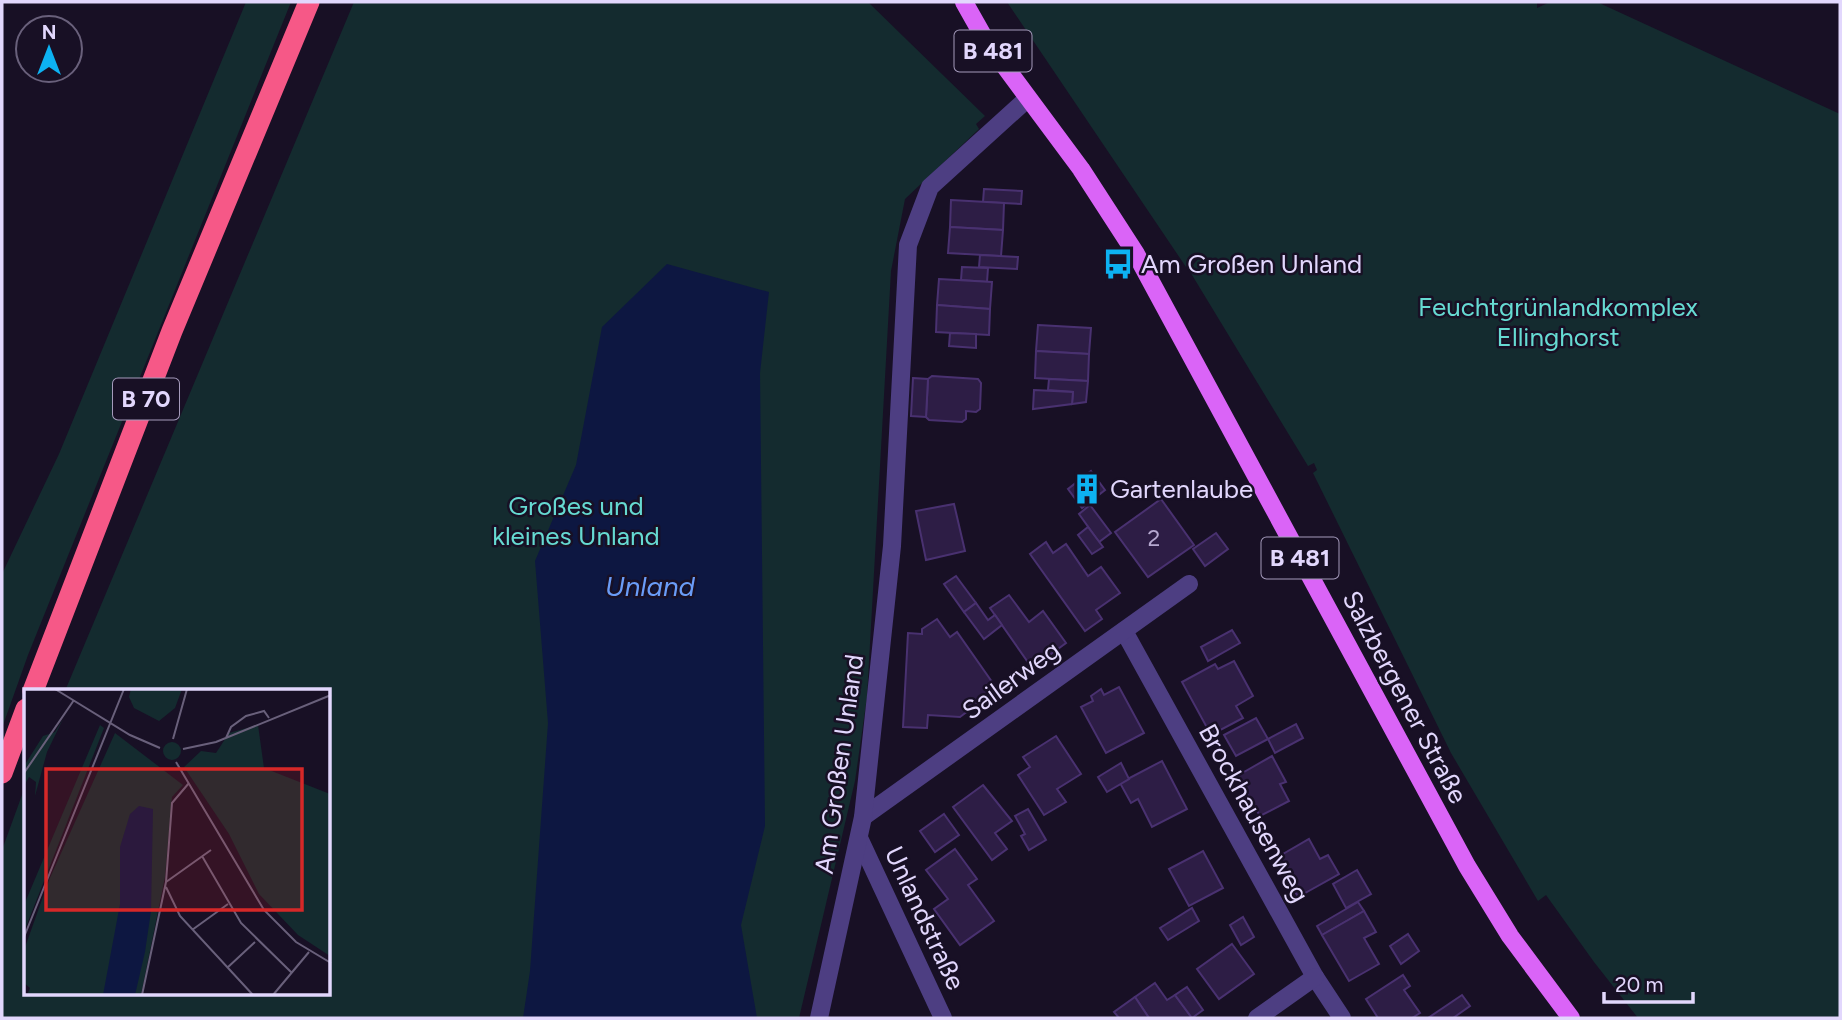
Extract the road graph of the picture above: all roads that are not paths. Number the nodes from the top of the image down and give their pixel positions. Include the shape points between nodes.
1 (309, 2) edge
2 (964, 2) edge
3 (1027, 99) junction
4 (1189, 584) dead end
5 (1124, 631) junction
6 (34, 689) edge
7 (24, 714) edge
8 (2, 773) edge
9 (863, 817) junction
10 (860, 840) junction
11 (1315, 977) junction
12 (819, 1018) edge
13 (943, 1018) edge
14 (1257, 1018) edge
15 (1342, 1018) edge
16 (1571, 1018) edge

1 - 6 highway, B 70 via 172,331
2 - 3 main road, Salzbergener Straße / B 481
3 - 9 street, Am Großen Unland via 930,187 908,245 892,546
3 - 16 main road, Salzbergener Straße / B 481 via 1081,169 1150,278 1467,866 1510,936
4 - 5 street, Sailerweg
5 - 9 street, Sailerweg
5 - 11 street, Brockhausenweg
7 - 8 highway
9 - 10 street, Am Großen Unland
10 - 12 street, Am Großen Unland
10 - 13 street, Unlandstraße
11 - 14 street
11 - 15 street, Brockhausenweg

